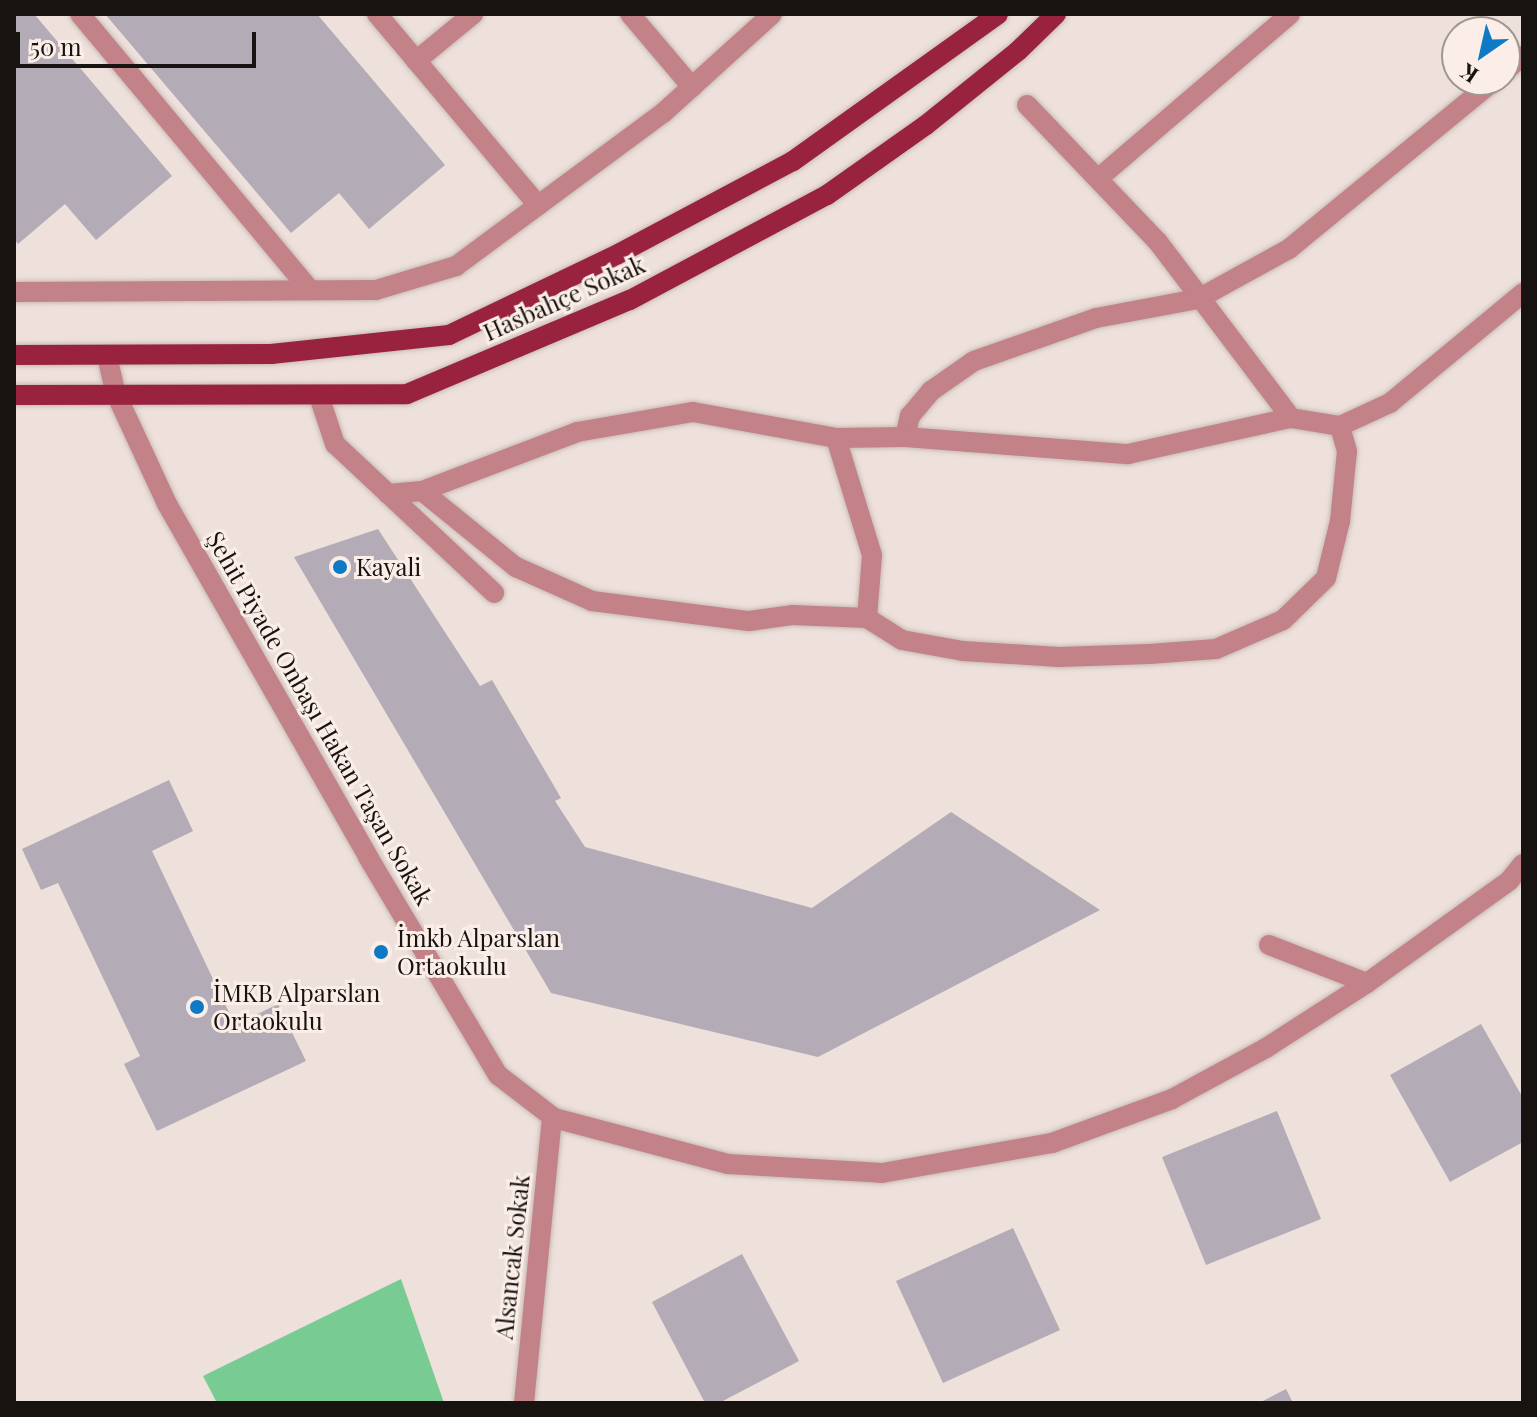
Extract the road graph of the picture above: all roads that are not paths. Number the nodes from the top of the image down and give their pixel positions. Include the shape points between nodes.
1 (80, 14) edge
2 (377, 14) edge
3 (473, 14) edge
4 (630, 14) edge
5 (772, 14) edge
6 (998, 14) edge
7 (1056, 14) edge
8 (1290, 14) edge
9 (416, 61) junction
10 (692, 87) junction
11 (1475, 96) edge
12 (1027, 105) dead end
13 (1100, 177) junction
14 (538, 205) junction
15 (16, 290) edge
16 (310, 290) junction
17 (1523, 293) edge
18 (1198, 299) junction
19 (14, 355) edge
20 (107, 356) junction
21 (116, 394) junction
22 (14, 395) edge
23 (319, 396) junction
24 (1291, 418) junction
25 (1340, 426) junction
26 (905, 437) junction
27 (836, 438) junction
28 (422, 491) junction
29 (388, 494) junction
30 (494, 593) dead end
31 (867, 618) junction
32 (1523, 864) edge
33 (1269, 945) dead end
34 (1367, 983) junction
35 (552, 1117) junction
36 (524, 1403) edge

1 - 16 street
2 - 9 street
3 - 9 street
4 - 10 street
5 - 10 street
6 - 20 main road, Hasbahçe Sokak via 793,161 449,335 271,354
7 - 23 main road, Hasbahçe Sokak via 926,125 827,195 630,300 407,394
8 - 13 street
9 - 14 street
10 - 14 street
11 - 18 street via 1289,249
12 - 13 street
13 - 18 street via 1158,242
14 - 16 street via 456,266 376,290
15 - 16 street
17 - 25 street via 1390,403
18 - 24 street
18 - 26 street via 1096,318 974,361 931,391 910,416
19 - 20 main road, Hasbahçe Sokak
20 - 21 street, Şehit Piyade Onbaşı Hakan Taşan Sokak
21 - 22 main road, Hasbahçe Sokak
21 - 23 main road, Hasbahçe Sokak
21 - 35 street, Şehit Piyade Onbaşı Hakan Taşan Sokak via 167,504 498,1075
23 - 29 street via 335,444
24 - 25 street
24 - 26 street via 1128,454
25 - 31 street via 1347,451 1340,521 1326,578 1283,620 1216,649 1059,657 963,651 902,640
26 - 27 street
27 - 28 street via 693,412 577,432
27 - 31 street via 872,555
28 - 29 street
28 - 31 street via 516,567 592,601 749,621 792,615
29 - 30 street
32 - 34 street, Şehit Piyade Onbaşı Hakan Taşan Sokak via 1509,881
33 - 34 street
34 - 35 street, Şehit Piyade Onbaşı Hakan Taşan Sokak via 1266,1048 1172,1099 1052,1143 882,1173 728,1164
35 - 36 street, Alsancak Sokak

